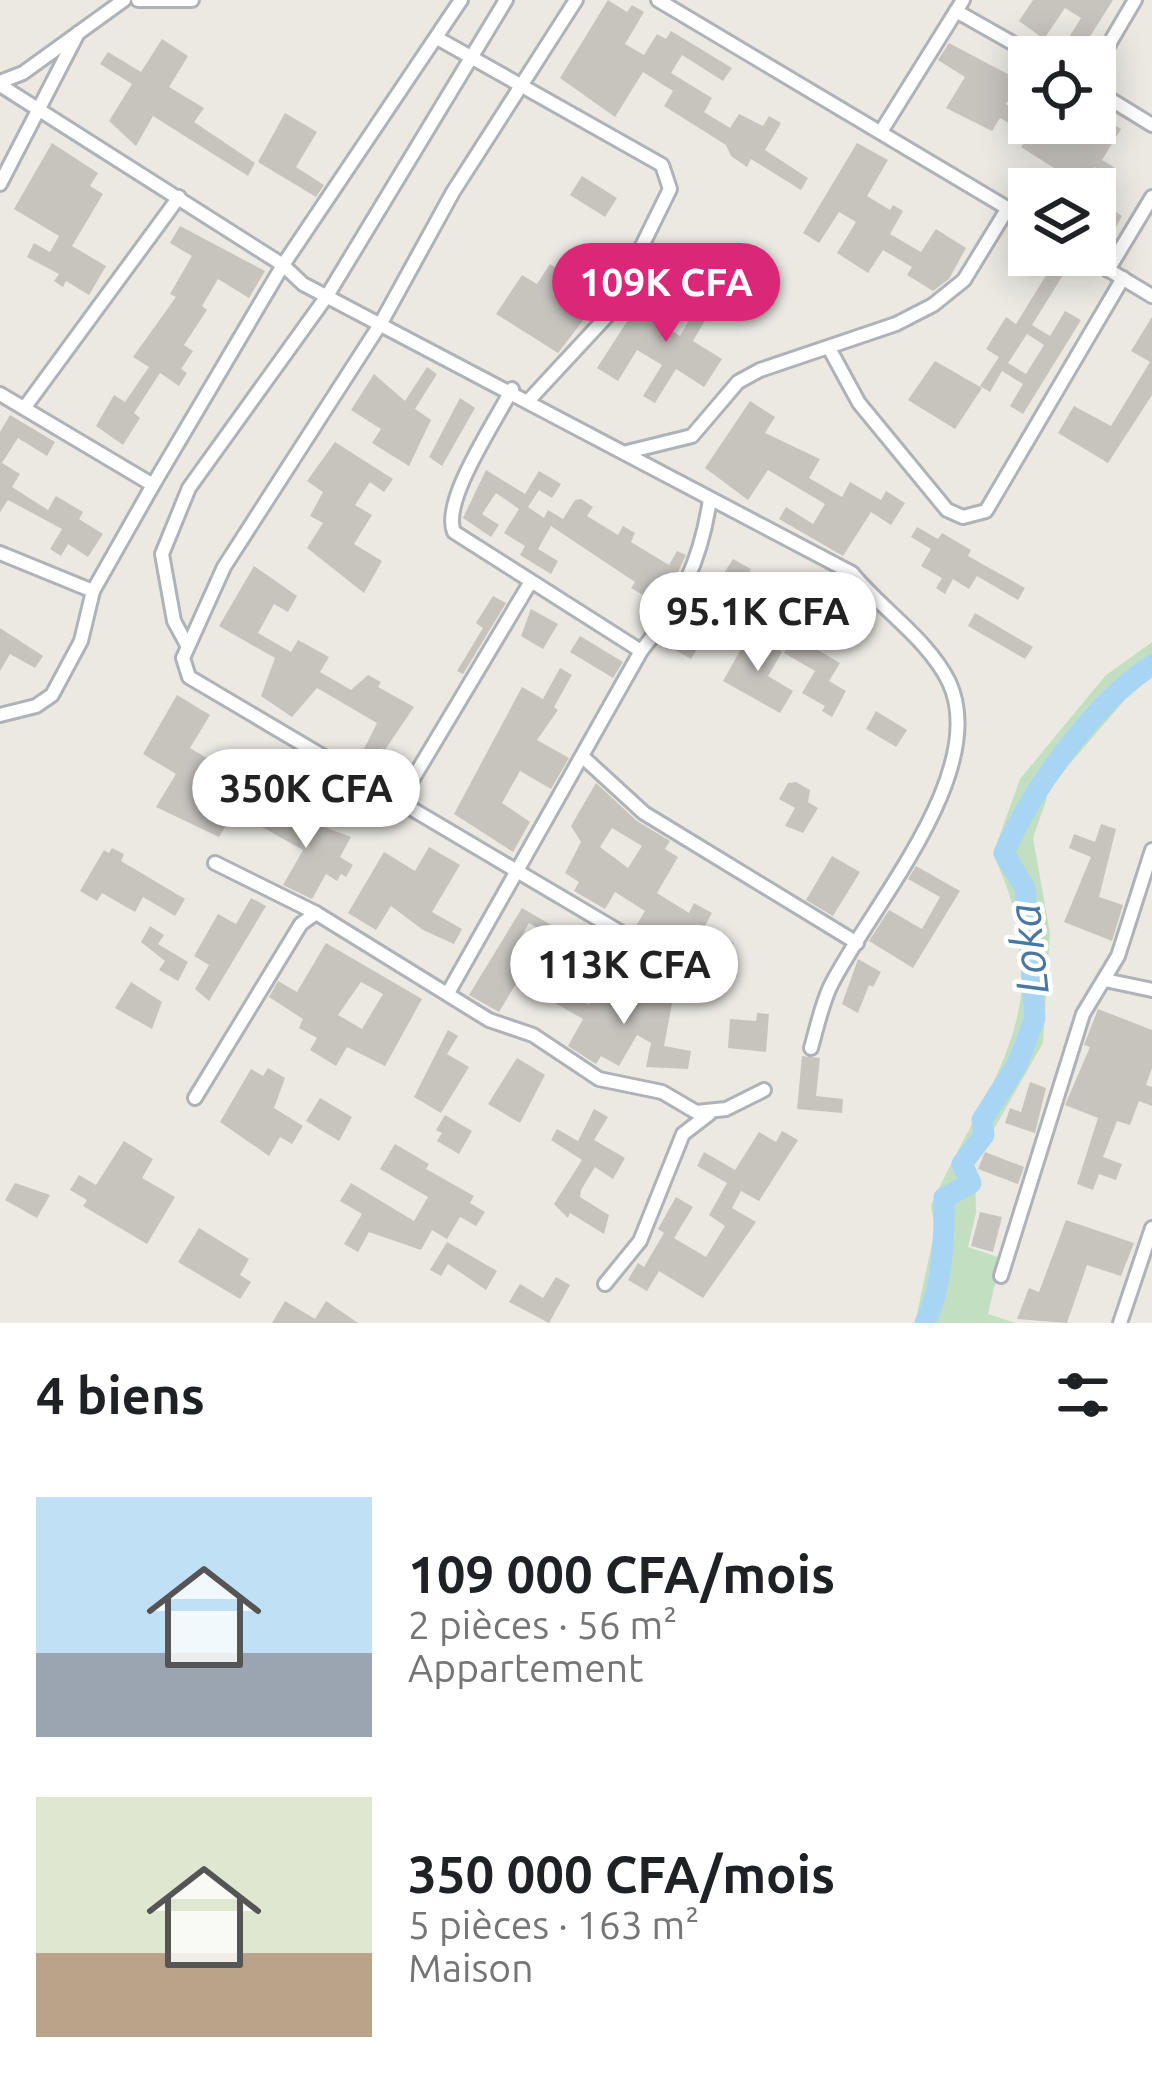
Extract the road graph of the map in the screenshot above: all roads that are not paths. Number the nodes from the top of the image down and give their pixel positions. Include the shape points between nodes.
1 (124, 0) edge
2 (138, 0) edge
3 (192, 0) edge
4 (460, 0) edge
5 (506, 0) edge
6 (576, 0) edge
7 (658, 0) edge
8 (1135, 0) edge
9 (960, 6) edge
10 (78, 33) junction
11 (1114, 36) edge
12 (437, 38) junction
13 (1008, 38) edge
14 (473, 57) junction
15 (521, 82) junction
16 (0, 83) edge
17 (1116, 103) edge
18 (40, 112) junction
19 (1152, 125) edge
20 (882, 130) junction
21 (0, 184) edge
22 (178, 197) junction
23 (1152, 197) edge
24 (1008, 208) joint
25 (1116, 257) edge
26 (283, 265) junction
27 (1116, 274) edge
28 (1123, 278) junction
29 (327, 296) junction
30 (1152, 296) edge
31 (381, 323) junction
32 (829, 348) junction
33 (512, 389) junction
34 (0, 394) edge
35 (530, 399) junction
36 (25, 407) junction
37 (627, 452) junction
38 (153, 485) junction
39 (710, 500) junction
40 (0, 553) edge
41 (530, 584) junction
42 (93, 591) junction
43 (188, 645) junction
44 (641, 651) junction
45 (0, 715) edge
46 (584, 758) junction
47 (399, 802) junction
48 (1152, 850) edge
49 (215, 863) dead end
50 (519, 872) junction
51 (316, 913) junction
52 (620, 932) dead end
53 (857, 943) junction
54 (1105, 980) junction
55 (1152, 990) edge
56 (448, 993) junction
57 (812, 1048) dead end
58 (764, 1090) dead end
59 (195, 1098) dead end
60 (678, 1103) junction
61 (710, 1113) junction
62 (683, 1134) junction
63 (1152, 1228) edge
64 (1001, 1276) dead end
65 (604, 1285) dead end
66 (1120, 1323) edge

1 - 10 street
2 - 3 street
4 - 12 street
5 - 14 street
6 - 15 street
7 - 20 street
8 - 11 street
9 - 13 street
9 - 20 street
10 - 16 street
10 - 18 street
12 - 14 street
12 - 26 street
14 - 15 street
14 - 29 street
15 - 31 street
15 - 35 street via 662,165 670,188 608,315
16 - 18 street
17 - 19 street
18 - 21 street
18 - 22 street
20 - 24 street
22 - 26 street
22 - 36 street
23 - 25 street
24 - 32 street via 952,292
26 - 29 street
26 - 38 street
27 - 28 street
28 - 30 street
28 - 32 street via 986,511 973,516 947,510 859,403
29 - 31 street
29 - 43 street via 189,488 162,554 165,589
31 - 33 street
31 - 43 street via 224,566
32 - 37 street via 738,382 692,436
33 - 35 street
33 - 41 street via 449,520 465,543
34 - 36 street
35 - 37 street
36 - 38 street
37 - 39 street
38 - 42 street
39 - 44 street via 695,569
39 - 53 street via 852,572 950,683 956,751 933,811
40 - 42 street
41 - 44 street
41 - 47 street
42 - 45 street via 81,640 52,695
43 - 47 street via 188,677
44 - 46 street
46 - 50 street
46 - 53 street via 644,813
47 - 50 street
48 - 54 street
49 - 51 street
50 - 52 street
50 - 56 street
51 - 56 street
51 - 59 street via 301,924
53 - 57 street via 822,1005
54 - 55 street
54 - 64 street via 1084,1014
56 - 60 street via 490,1020 533,1034 580,1071
58 - 61 street
60 - 61 street
60 - 62 street
61 - 62 street
62 - 65 street via 640,1241
63 - 66 street

